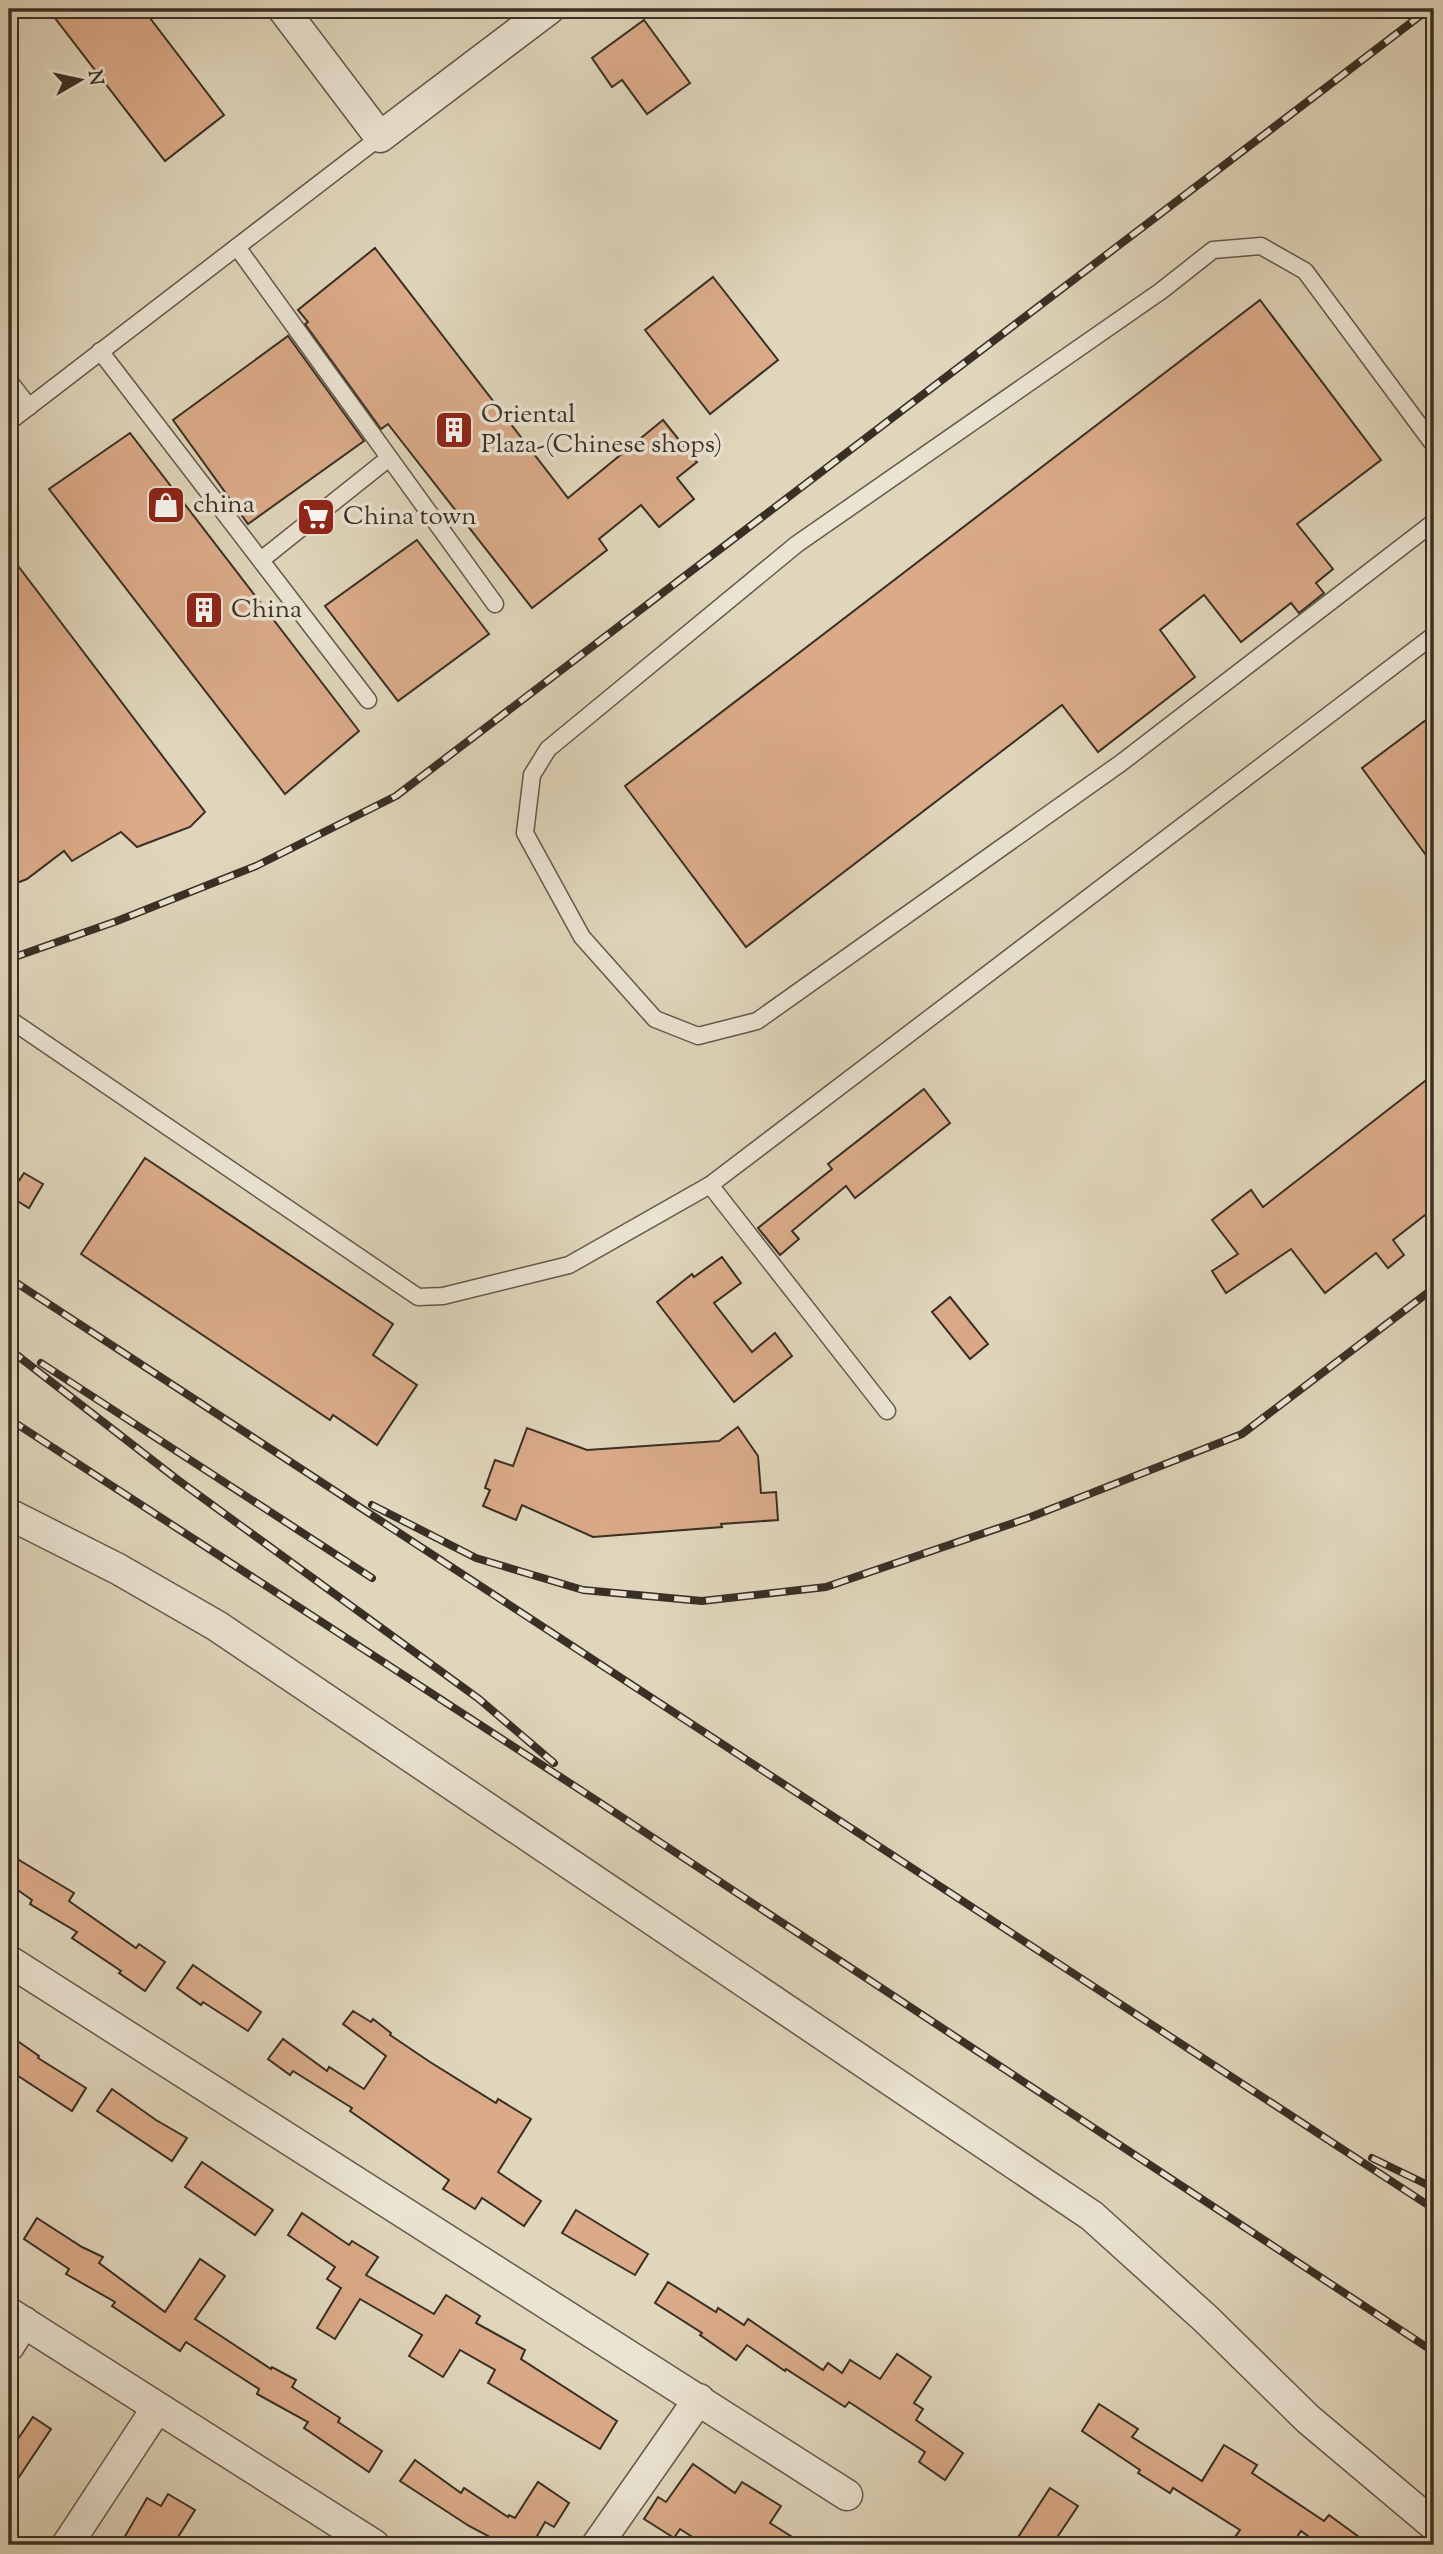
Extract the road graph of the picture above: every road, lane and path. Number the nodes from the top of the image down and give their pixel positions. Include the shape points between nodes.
1 (284, 9) edge
2 (549, 9) edge
3 (380, 137) junction
4 (237, 247) junction
5 (100, 351) junction
6 (9, 381) edge
7 (29, 407) junction
8 (9, 422) edge
9 (1434, 444) edge
10 (389, 458) junction
11 (1434, 522) edge
12 (261, 560) junction
13 (495, 604) dead end
14 (1434, 635) edge
15 (368, 700) dead end
16 (9, 1019) edge
17 (710, 1185) junction
18 (887, 1411) dead end
19 (9, 1514) edge
20 (9, 1961) edge
21 (14, 2327) edge
22 (699, 2399) junction
23 (157, 2409) junction
24 (847, 2495) dead end
25 (1434, 2525) edge
26 (67, 2545) edge
27 (374, 2545) edge
28 (597, 2545) edge

1 - 3 street
2 - 3 street
3 - 4 lane
4 - 5 lane
4 - 10 lane
5 - 7 lane
5 - 12 lane
6 - 7 lane
7 - 8 lane
9 - 11 lane via 1305,271 1261,246 1213,250 797,544 548,749 532,775 525,833 582,937 655,1019 698,1036 757,1021 1121,763
10 - 12 lane
10 - 13 lane
12 - 15 lane
14 - 17 lane
16 - 17 lane via 418,1297 443,1296 569,1265
17 - 18 lane
19 - 25 street via 217,1626 1092,2216 1308,2419
20 - 22 street
21 - 23 street
22 - 24 street
22 - 28 street
23 - 26 street
23 - 27 street

